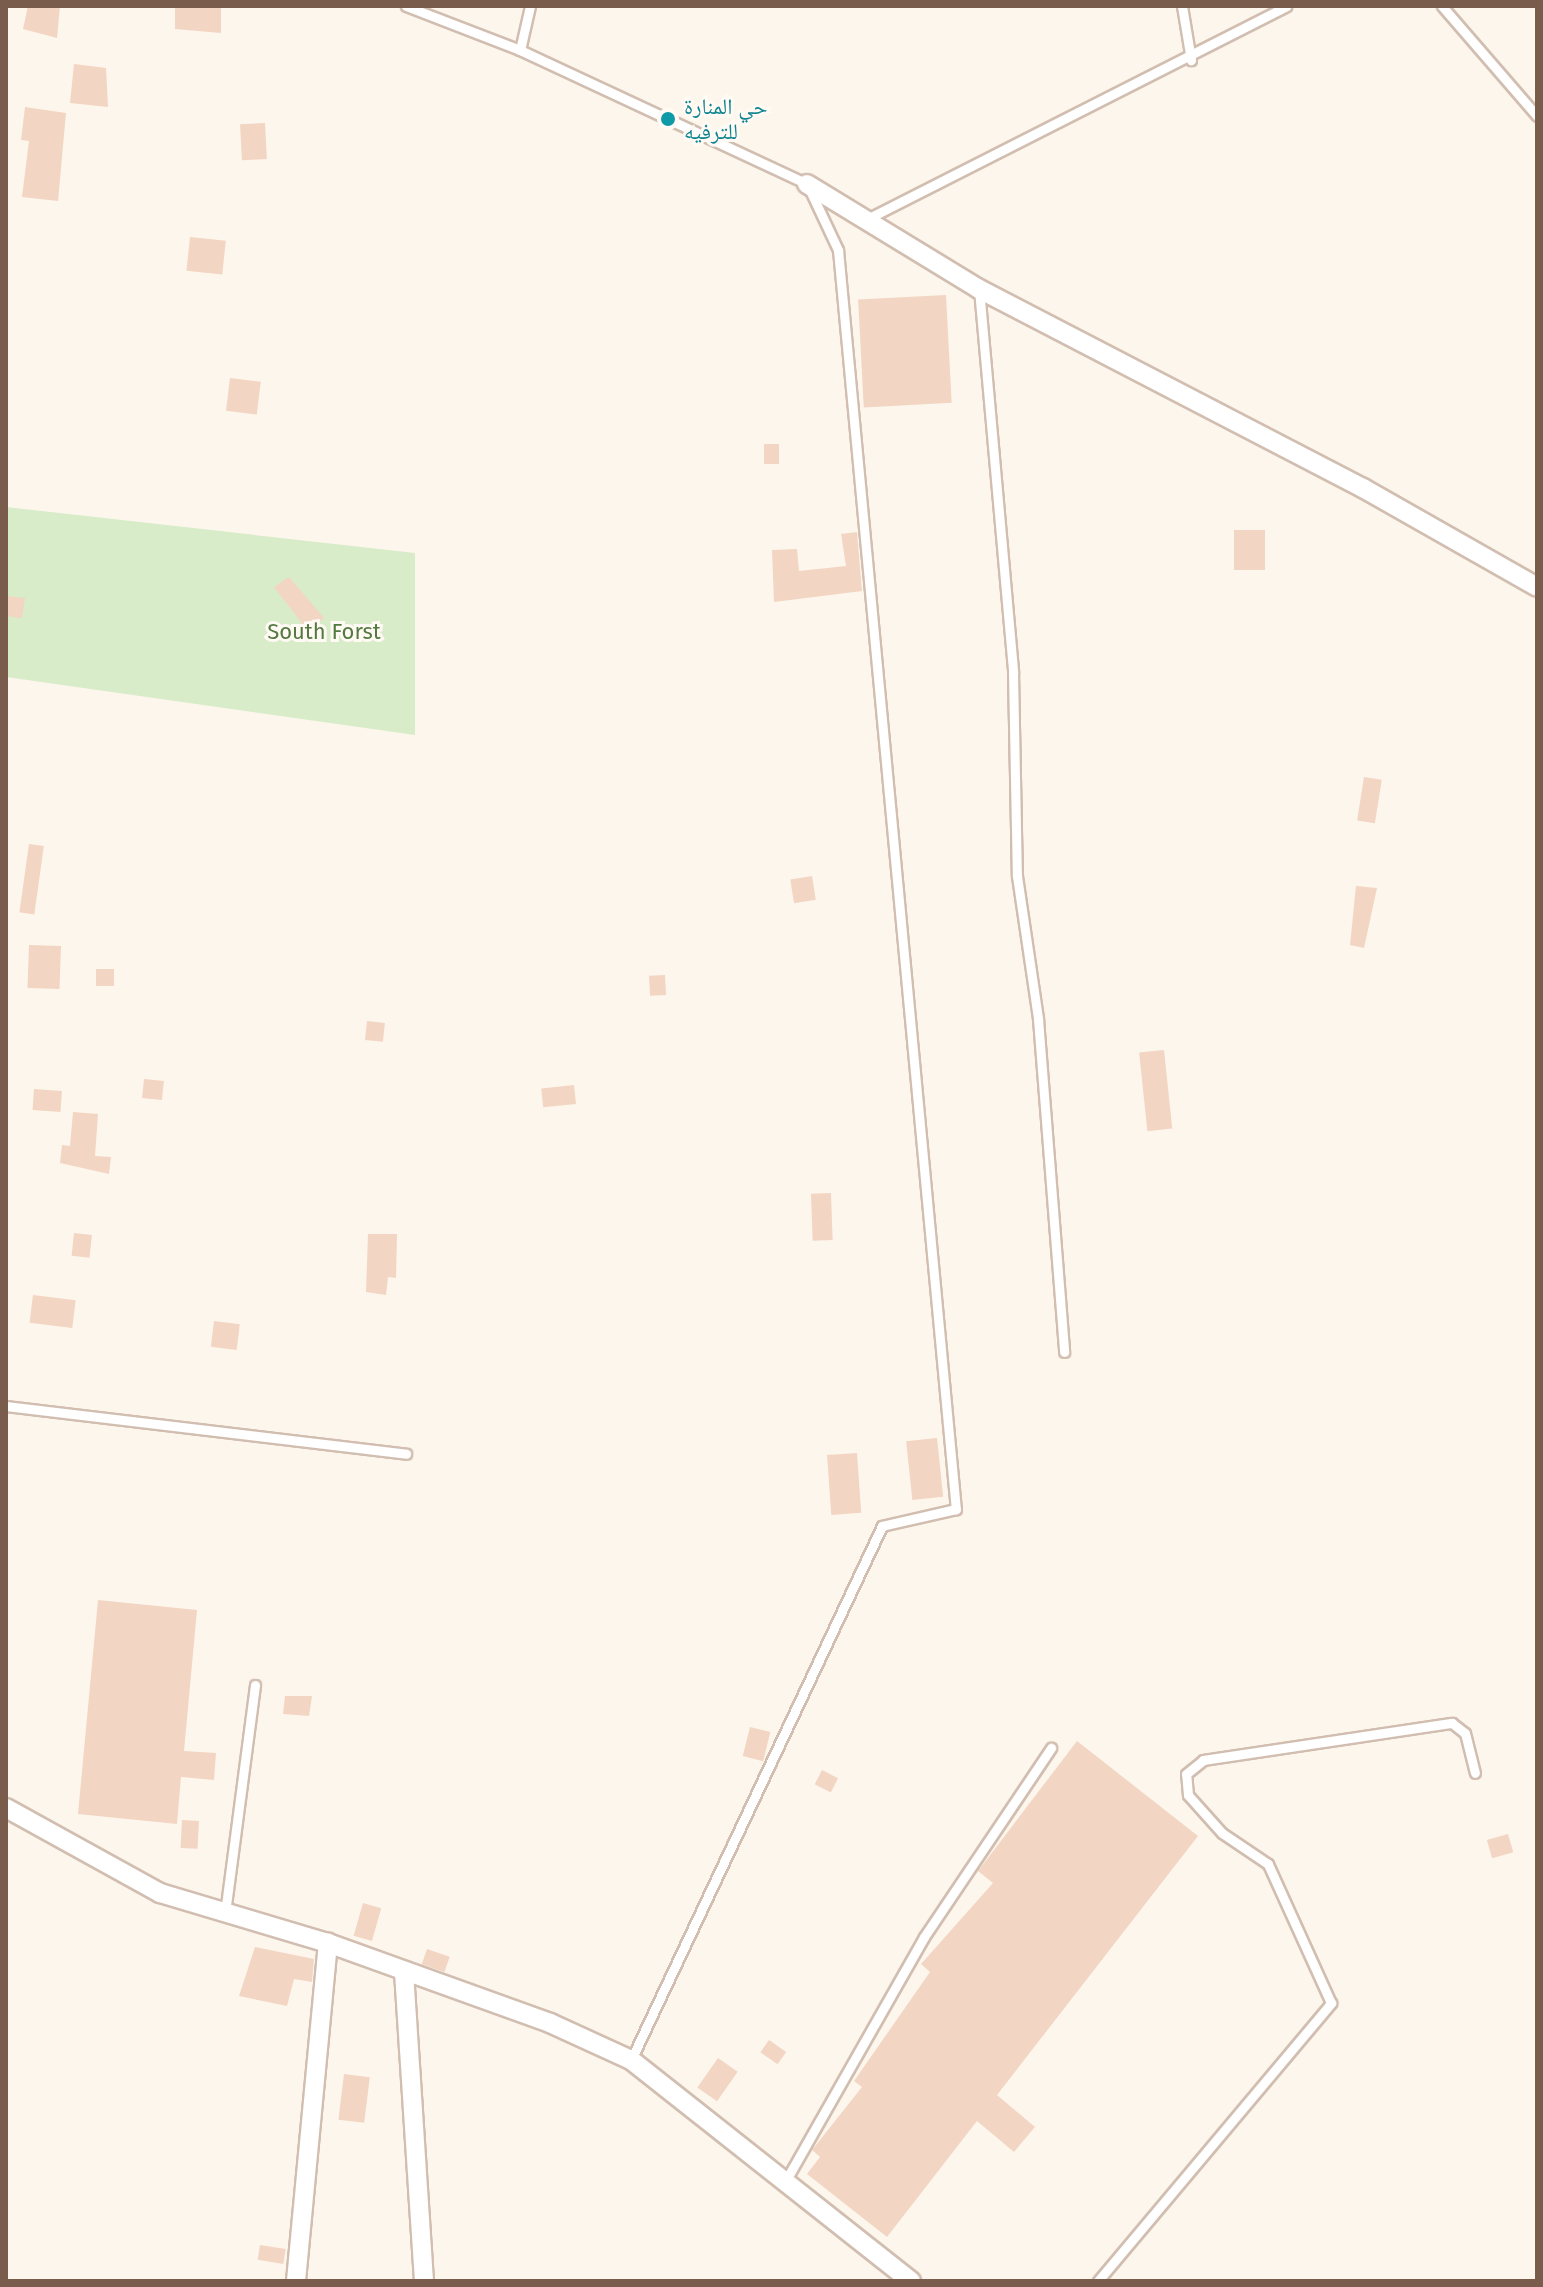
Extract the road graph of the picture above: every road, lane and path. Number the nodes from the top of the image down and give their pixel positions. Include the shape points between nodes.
1 (406, 6) edge
2 (530, 6) edge
3 (1182, 6) edge
4 (1286, 6) edge
5 (1442, 6) edge
6 (520, 50) junction
7 (1191, 60) junction
8 (1537, 116) edge
9 (807, 184) junction
10 (869, 218) junction
11 (979, 289) junction
12 (1537, 587) edge
13 (1064, 1352) dead end
14 (6, 1406) edge
15 (406, 1454) dead end
16 (255, 1685) dead end
17 (1051, 1748) dead end
18 (1475, 1773) dead end
19 (6, 1808) edge
20 (225, 1913) junction
21 (328, 1943) junction
22 (404, 1972) junction
23 (631, 2060) junction
24 (786, 2180) junction
25 (296, 2281) edge
26 (424, 2281) edge
27 (911, 2281) edge
28 (1098, 2281) edge

1 - 6 lane
2 - 6 lane
3 - 7 lane
4 - 7 lane
5 - 8 lane
6 - 9 lane
7 - 10 lane
9 - 10 street
9 - 23 lane via 838,250 956,1509 882,1526
10 - 11 street
11 - 12 street via 1363,488
11 - 13 lane via 1013,673 1017,876 1038,1019
14 - 15 lane
16 - 20 lane
17 - 24 lane via 924,1937
18 - 28 lane via 1465,1733 1452,1723 1203,1760 1186,1774 1188,1795 1222,1833 1268,1864 1331,2003
19 - 20 street via 160,1893
20 - 21 street
21 - 22 street
21 - 25 street
22 - 23 street via 550,2023
22 - 26 street
23 - 24 street
24 - 27 street

